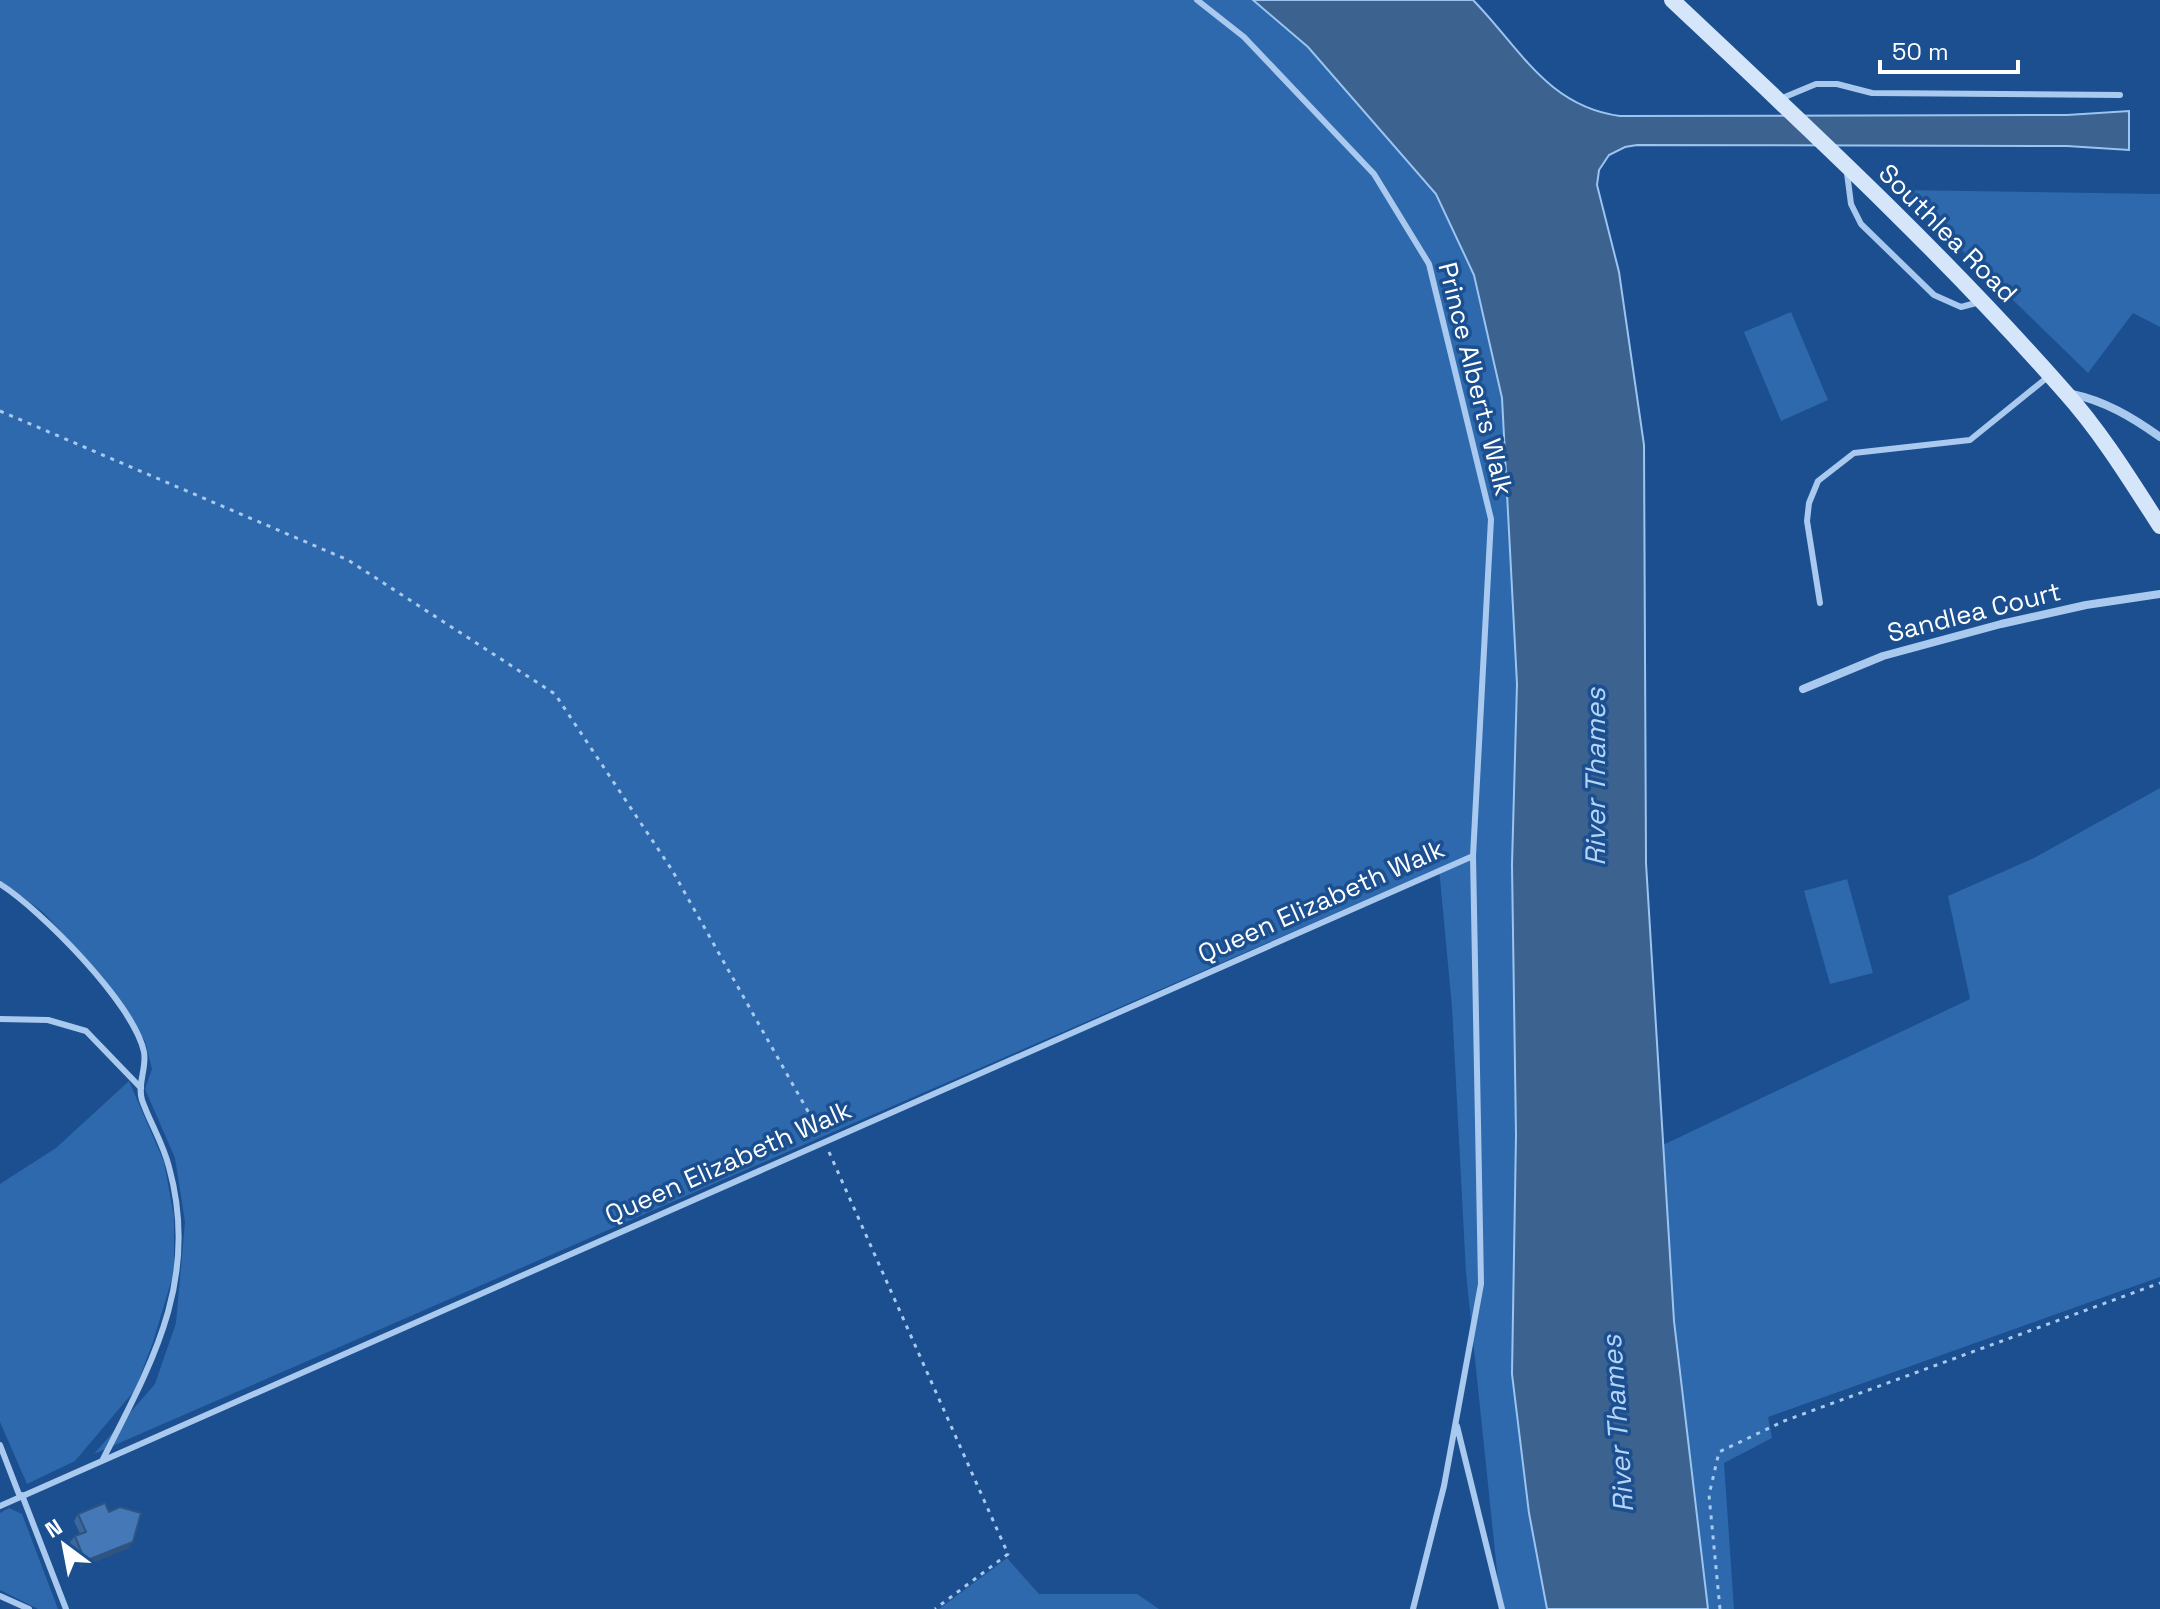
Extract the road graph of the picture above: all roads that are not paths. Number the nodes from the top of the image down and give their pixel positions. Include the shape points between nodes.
1 (1197, 0) edge
2 (1672, 0) edge
3 (2120, 95) dead end
4 (1781, 103) junction
5 (1847, 168) junction
6 (1983, 301) junction
7 (2050, 376) junction
8 (2067, 393) junction
9 (2160, 437) edge
10 (2160, 526) edge
11 (2160, 594) edge
12 (1820, 603) dead end
13 (1803, 689) dead end
14 (1473, 856) junction
15 (0, 884) edge
16 (0, 1019) edge
17 (141, 1088) junction
18 (1456, 1421) junction
19 (0, 1445) edge
20 (103, 1459) junction
21 (21, 1496) junction
22 (0, 1506) edge
23 (0, 1596) edge
24 (29, 1609) edge
25 (66, 1609) edge
26 (1413, 1609) edge
27 (1502, 1609) edge

1 - 14 lane, Prince Alberts Walk via 1244,37 1374,174 1429,264 1491,519
2 - 4 main road, Southlea Road
3 - 4 lane via 1872,93 1816,84
4 - 5 main road, Southlea Road
5 - 6 main road, Southlea Road
5 - 6 lane via 1851,204 1861,224 1934,295 1961,307
6 - 7 main road, Southlea Road
7 - 8 main road, Southlea Road
7 - 12 lane via 1970,440 1854,453 1818,481 1807,521
8 - 9 street via 2095,399
8 - 10 main road, Southlea Road
11 - 13 street, Sandlea Court via 2001,624 1883,656
14 - 18 lane, Prince Alberts Walk via 1481,1284
14 - 20 lane, Queen Elizabeth Walk
15 - 17 lane via 66,941 123,1011 144,1051
16 - 17 lane via 48,1020 86,1031
17 - 20 lane via 173,1184 179,1263 164,1331
18 - 26 lane, Prince Alberts Walk
18 - 27 lane
19 - 21 lane
20 - 21 lane, Queen Elizabeth Walk
21 - 22 lane, Queen Elizabeth Walk
21 - 25 lane
23 - 24 lane

